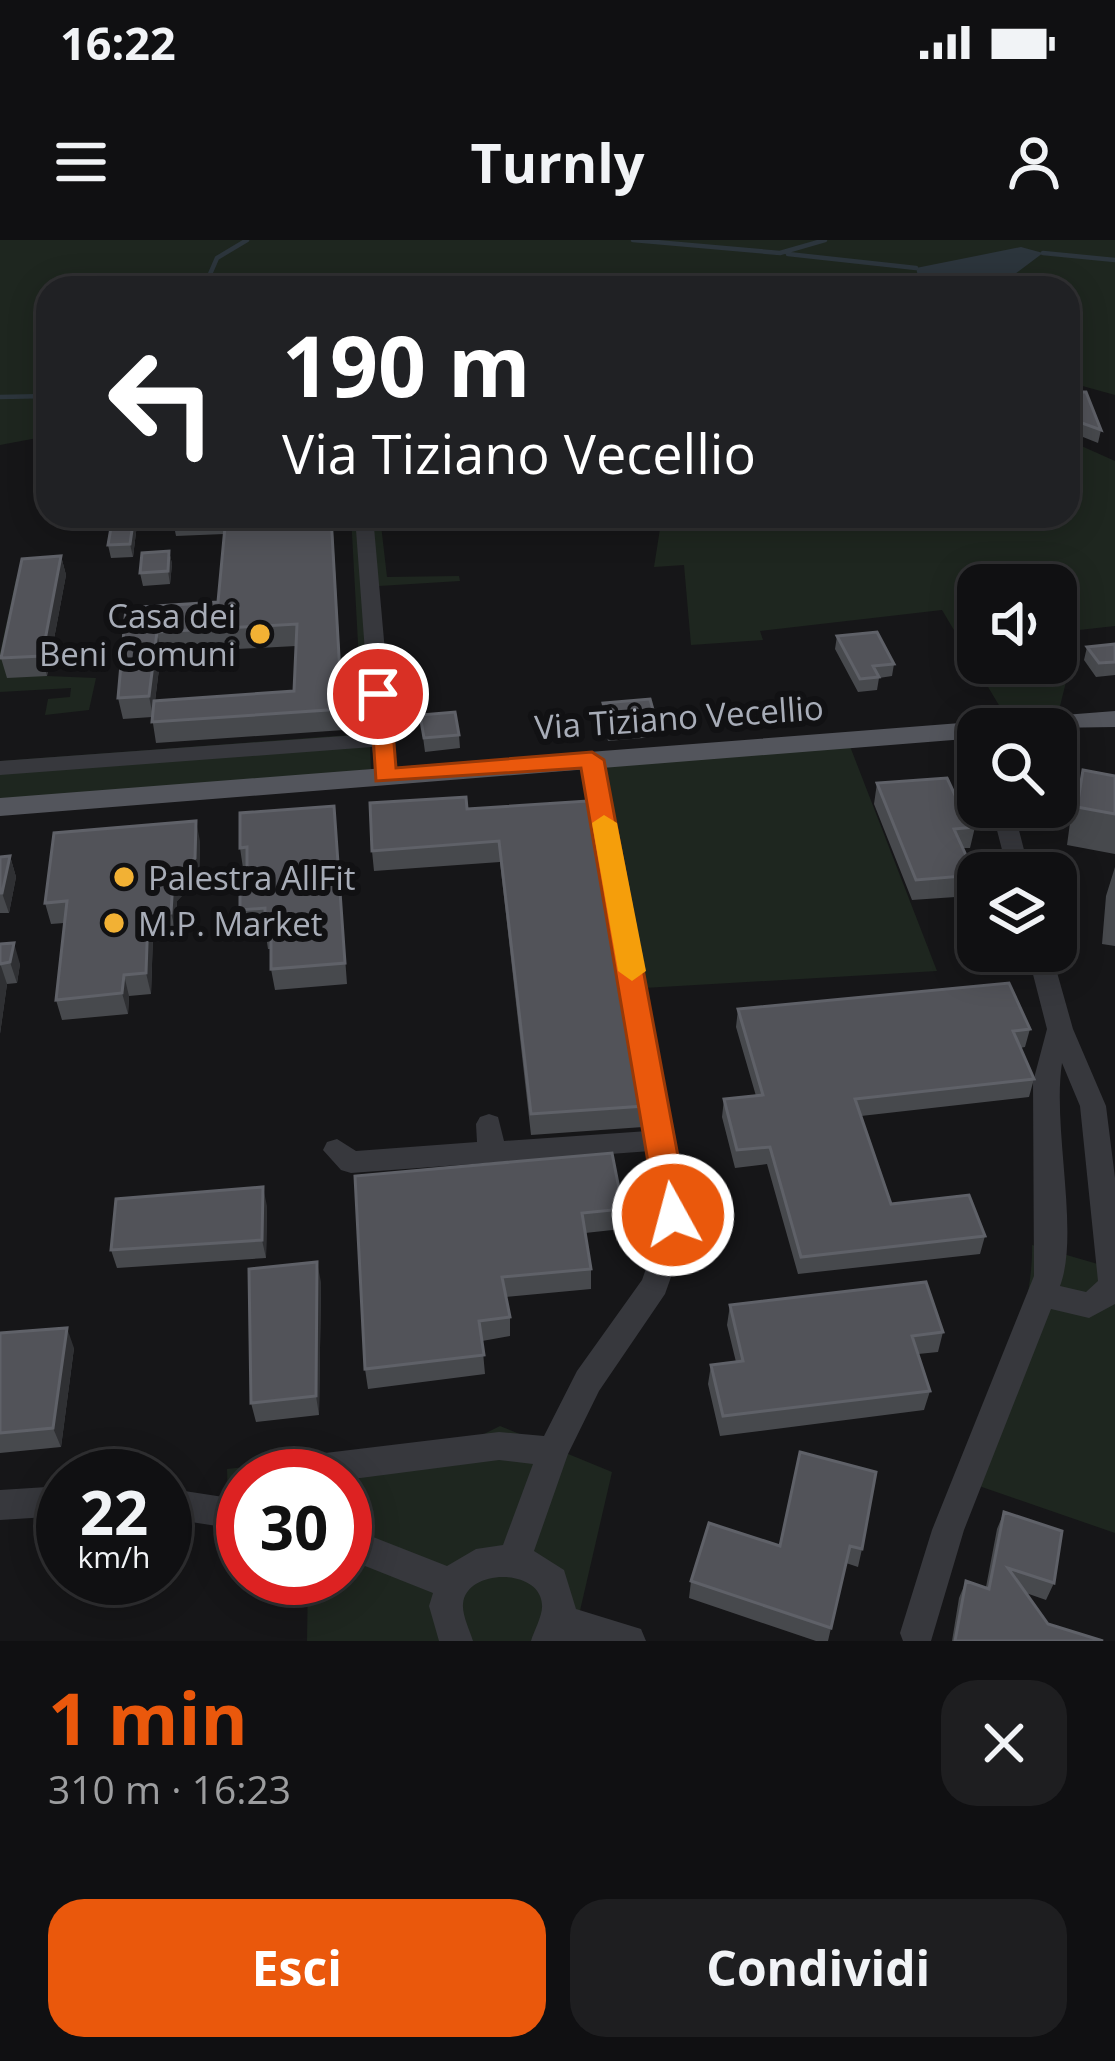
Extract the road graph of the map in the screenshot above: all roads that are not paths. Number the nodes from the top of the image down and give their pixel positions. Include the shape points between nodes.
1 (365, 528) edge
2 (1115, 719) edge
3 (1077, 722) edge
4 (957, 732) edge
5 (382, 740) junction
6 (592, 760) junction
7 (0, 768) edge
8 (385, 776) junction
9 (0, 807) edge
10 (1045, 972) edge
11 (1060, 1029) junction
12 (489, 1124) dead end
13 (663, 1140) junction
14 (337, 1150) dead end
15 (492, 1153) junction
16 (1043, 1294) junction
17 (553, 1451) junction
18 (372, 1462) edge
19 (36, 1503) edge
20 (0, 1505) edge
21 (372, 1553) edge
22 (515, 1558) junction
23 (454, 1585) junction
24 (552, 1631) edge
25 (917, 1633) dead end
26 (456, 1641) edge
27 (629, 1641) edge

1 - 5 street
2 - 3 main road
4 - 6 main road, Via Tiziano Vecellio
5 - 7 street
5 - 8 street
6 - 8 main road, Via Tiziano Vecellio
6 - 13 street
8 - 9 main road, Via Tiziano Vecellio
10 - 11 street
11 - 16 street via 1045,1062 1054,1233
11 - 16 street via 1093,1106 1113,1281 1089,1305
12 - 15 street
13 - 15 street
13 - 17 street via 673,1232 661,1270
14 - 15 street via 351,1162
16 - 25 street via 948,1530
17 - 18 street via 499,1446
17 - 22 street
19 - 20 street
21 - 23 street
22 - 23 street via 480,1562
22 - 24 street via 553,1588
23 - 26 street via 447,1616
24 - 27 street

